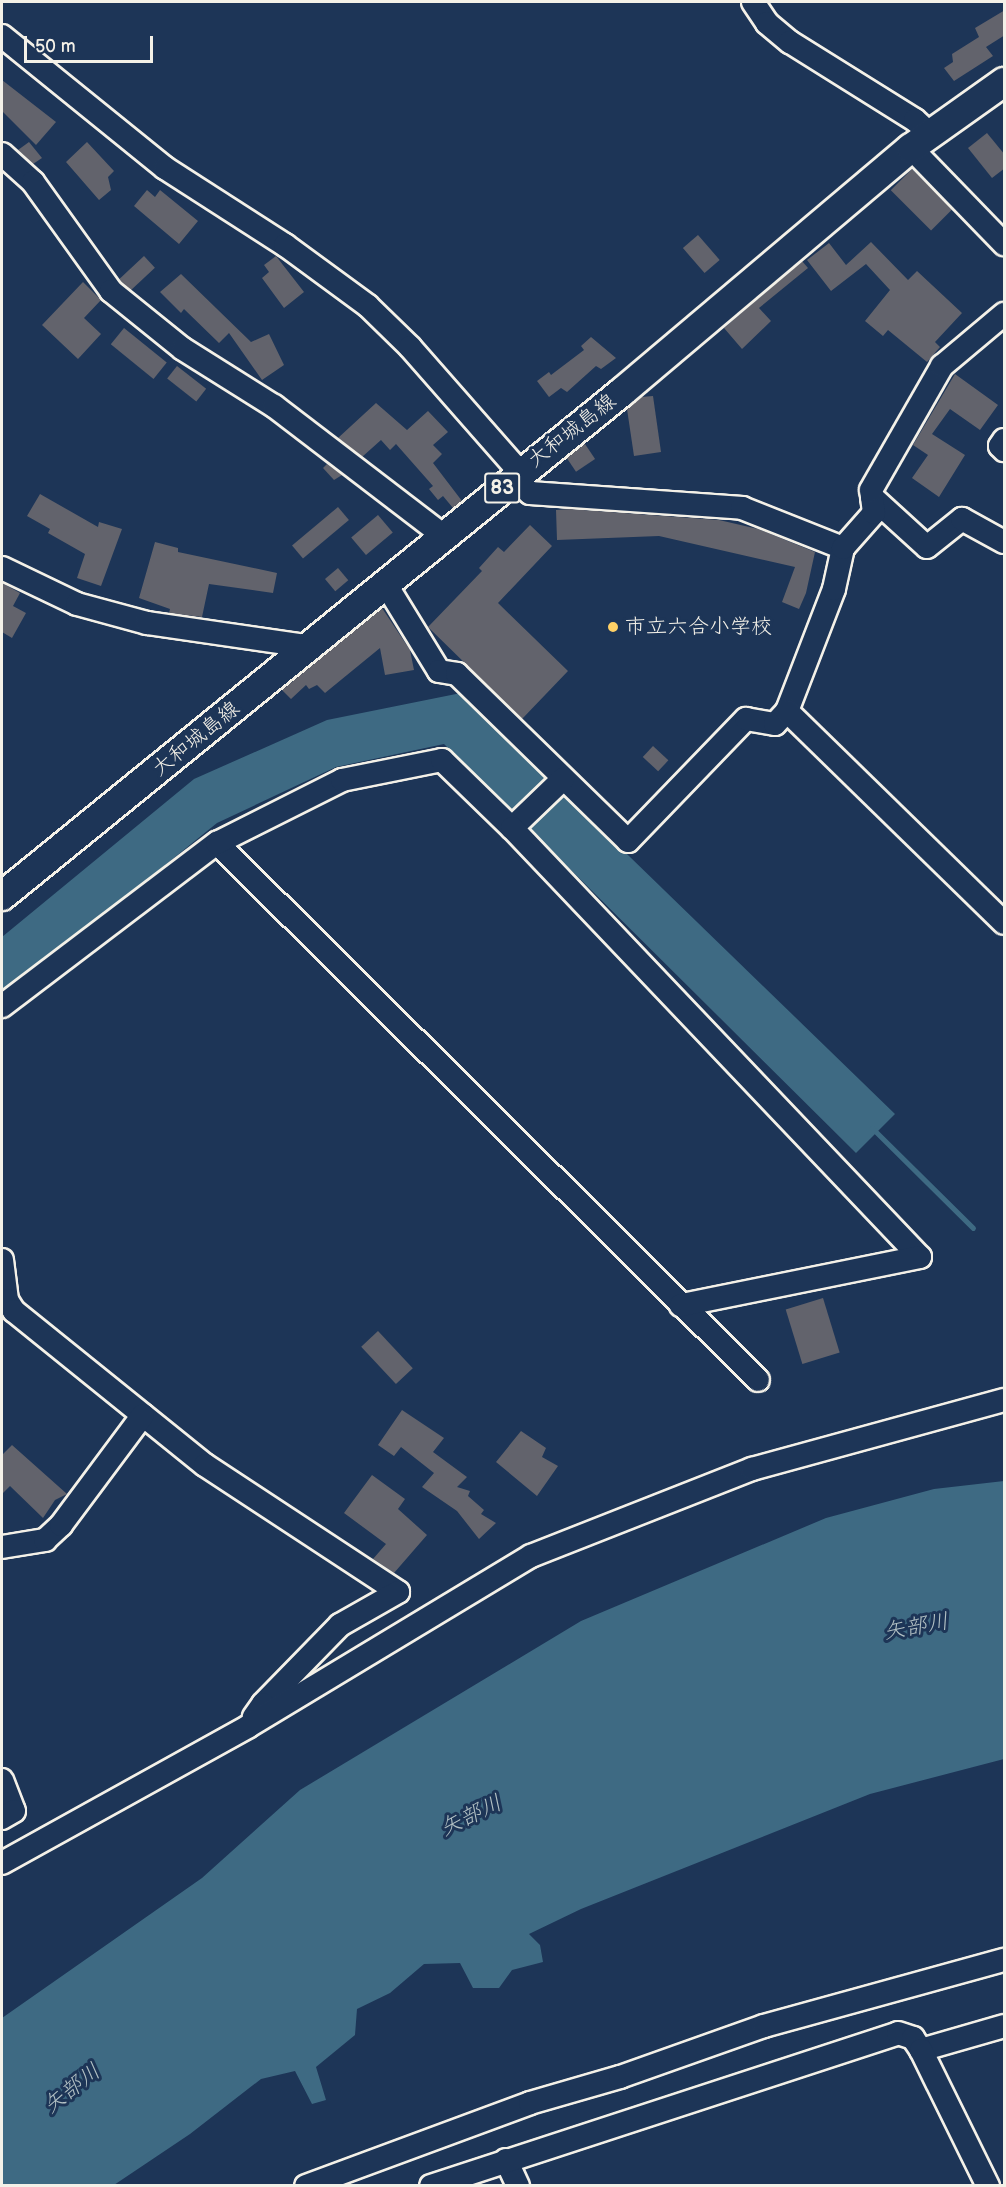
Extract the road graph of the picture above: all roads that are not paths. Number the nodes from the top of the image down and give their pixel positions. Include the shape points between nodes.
1 (753, 2) edge
2 (2, 36) edge
3 (1005, 82) edge
4 (921, 141) junction
5 (2, 154) edge
6 (1005, 244) edge
7 (1005, 314) edge
8 (1005, 440) edge
9 (1005, 450) edge
10 (517, 476) junction
11 (872, 497) junction
12 (444, 536) junction
13 (1005, 542) edge
14 (843, 548) junction
15 (2, 568) edge
16 (386, 583) junction
17 (306, 646) junction
18 (787, 711) junction
19 (563, 779) junction
20 (518, 823) junction
21 (217, 843) junction
22 (2, 896) edge
23 (1005, 923) edge
24 (2, 1006) edge
25 (2, 1260) edge
26 (681, 1305) junction
27 (758, 1380) dead end
28 (1005, 1400) edge
29 (143, 1415) junction
30 (2, 1547) edge
31 (249, 1726) junction
32 (2, 1780) edge
33 (2, 1818) edge
34 (2, 1863) edge
35 (1005, 1960) edge
36 (1005, 2026) edge
37 (921, 2050) junction
38 (506, 2160) junction
39 (306, 2186) edge
40 (432, 2186) edge
41 (518, 2186) edge
42 (988, 2186) edge

1 - 4 street via 767,23 790,42 915,120
2 - 10 street via 165,168 294,252 368,306 410,346
3 - 4 main road, 大和城島線 / 83
4 - 6 street
4 - 10 main road, 大和城島線 / 83
5 - 12 street via 33,182 111,291 183,349 274,406
7 - 11 street via 942,366 871,490
8 - 9 street via 1000,446
10 - 12 main road, 大和城島線 / 83
10 - 14 street via 530,493 742,508
11 - 13 street via 927,548 962,519
11 - 14 street via 874,513
12 - 16 main road, 大和城島線 / 83
14 - 18 street via 834,589
15 - 17 street via 77,604 137,620
16 - 17 main road, 大和城島線 / 83
16 - 19 street via 439,671 457,674
17 - 22 main road, 大和城島線 / 83
18 - 19 street via 775,724 746,719 628,841
18 - 23 street
19 - 20 street
20 - 21 street via 442,760 342,780
20 - 26 street via 920,1257
21 - 24 street
21 - 26 street
25 - 29 street via 7,1300 14,1311
26 - 27 street
28 - 31 street via 752,1469 570,1538 531,1556
29 - 30 street via 61,1525 45,1540
29 - 31 street via 206,1465 398,1592 340,1625 263,1704
31 - 34 street
32 - 33 street via 14,1811
35 - 39 street via 764,2026 620,2077 530,2103
36 - 37 street
37 - 38 street via 913,2038 898,2033
37 - 42 street
38 - 40 street
38 - 41 street

